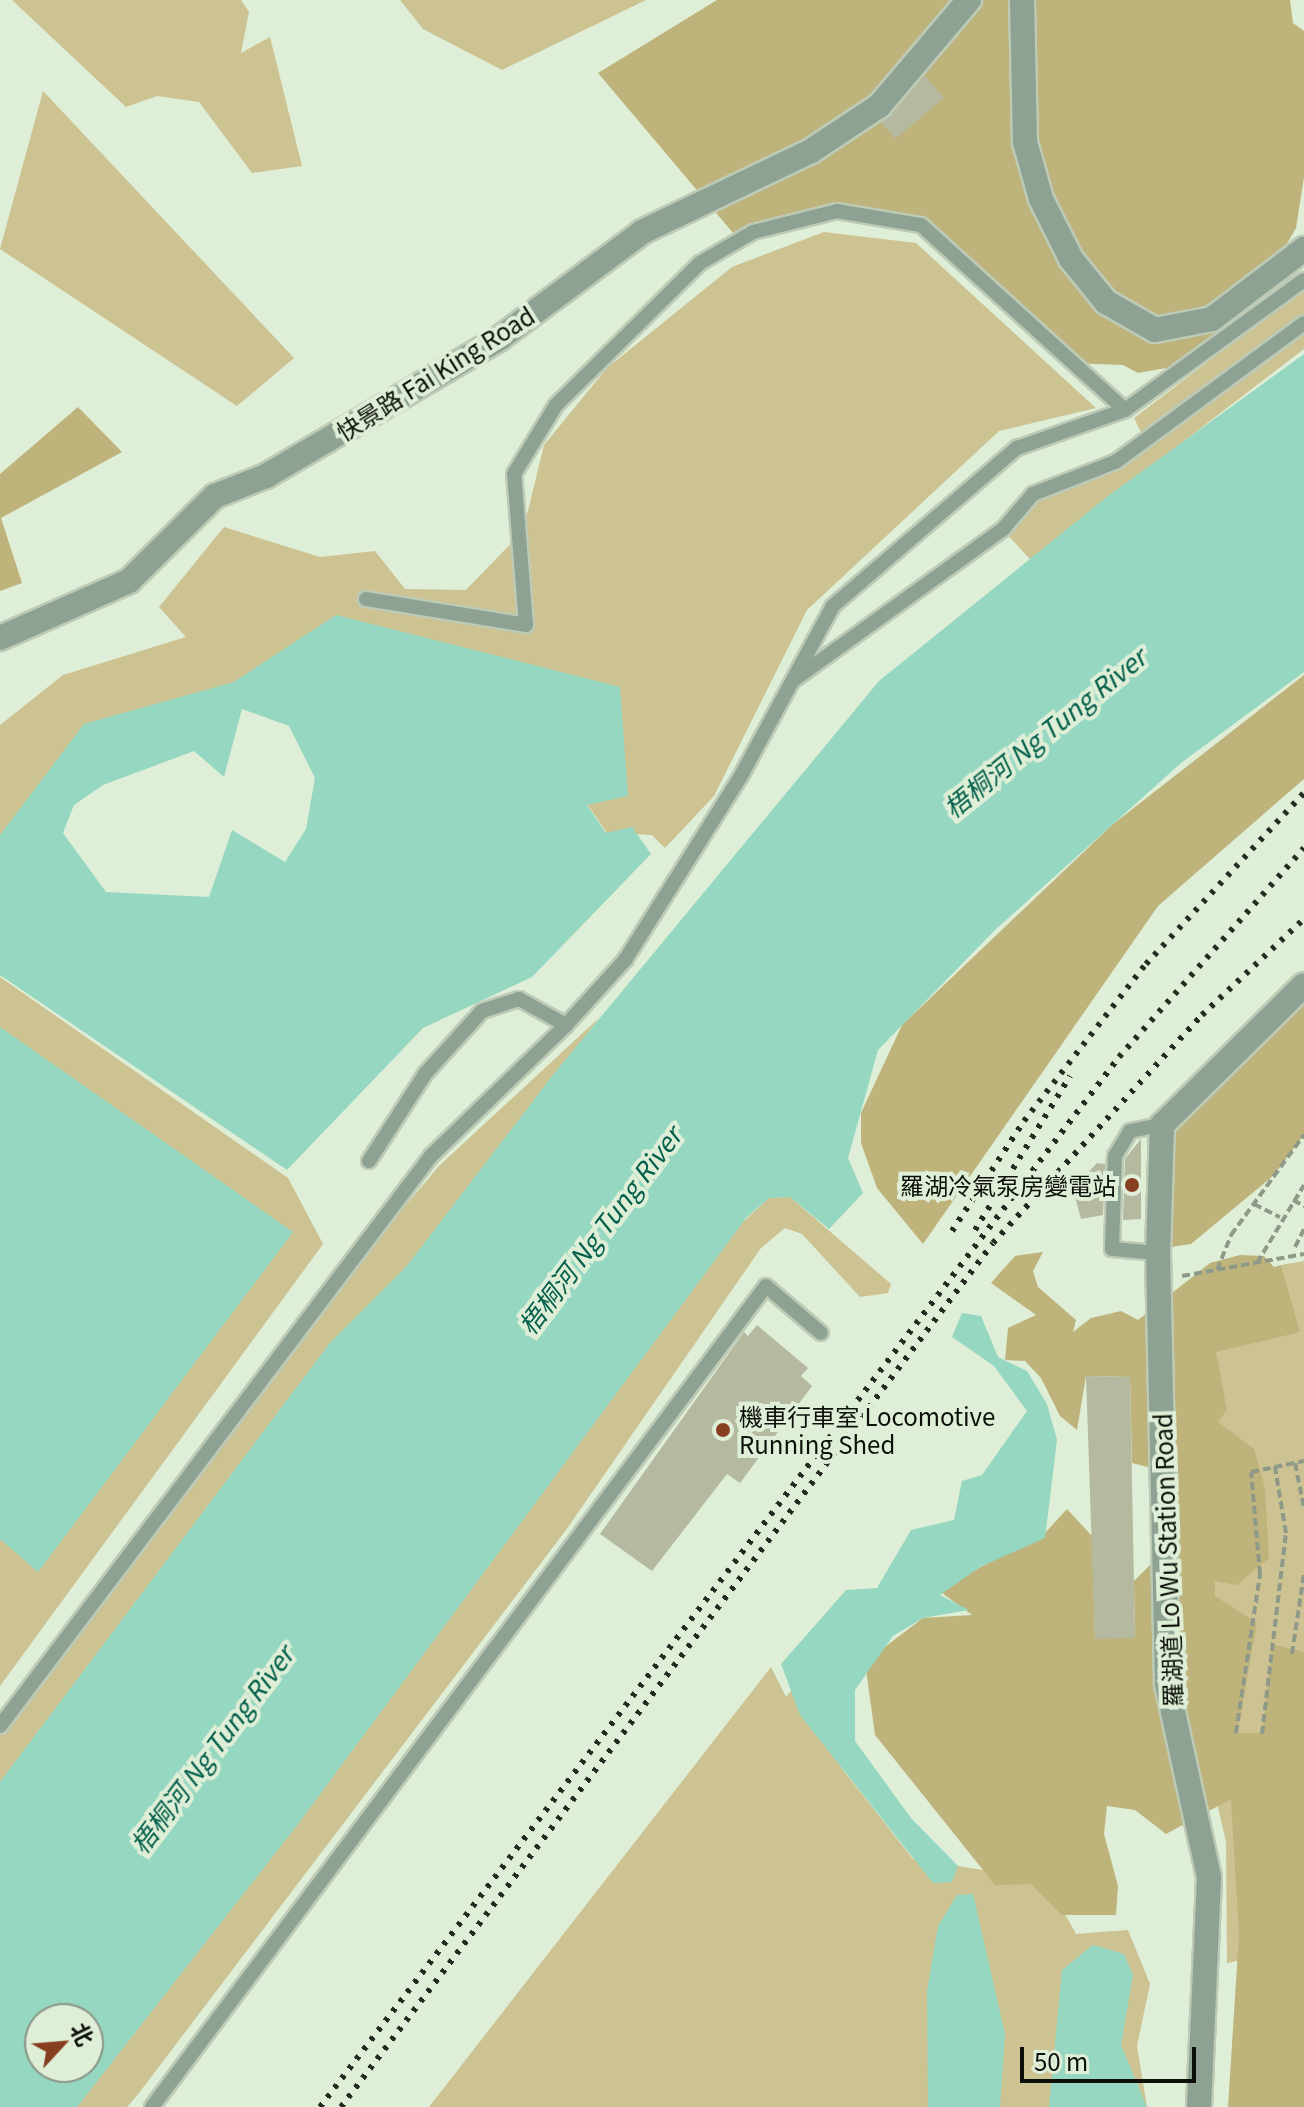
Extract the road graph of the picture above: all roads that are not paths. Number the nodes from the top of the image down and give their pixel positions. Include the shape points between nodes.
1 (969, 0) edge
2 (1022, 0) edge
3 (1304, 249) edge
4 (1304, 280) edge
5 (1304, 323) edge
6 (1125, 410) junction
7 (366, 599) dead end
8 (0, 638) edge
9 (792, 682) junction
10 (1304, 985) edge
11 (566, 1025) junction
12 (1162, 1125) junction
13 (369, 1161) dead end
14 (1158, 1253) junction
15 (821, 1333) dead end
16 (0, 1726) edge
17 (152, 2107) edge
18 (1199, 2107) edge

1 - 8 street, 快景路 Fai King Road via 879,106 811,151 642,232 500,338 266,476 215,496 129,581
2 - 3 street via 1025,142 1041,199 1071,259 1106,302 1155,330 1212,319
4 - 6 lane
5 - 9 lane via 1117,461 1033,494 1004,528
6 - 7 lane via 921,225 837,211 753,232 700,263 556,405 514,474 526,625
6 - 9 lane via 1017,448 833,606
9 - 11 lane via 625,960
10 - 12 street
11 - 13 lane via 519,999 482,1011 425,1074
11 - 16 lane via 431,1156
12 - 14 street, 羅湖道 Lo Wu Station Road
12 - 14 lane via 1130,1131 1115,1156 1112,1249
14 - 18 street, 羅湖道 Lo Wu Station Road via 1167,1684 1209,1877
15 - 17 lane via 766,1286

